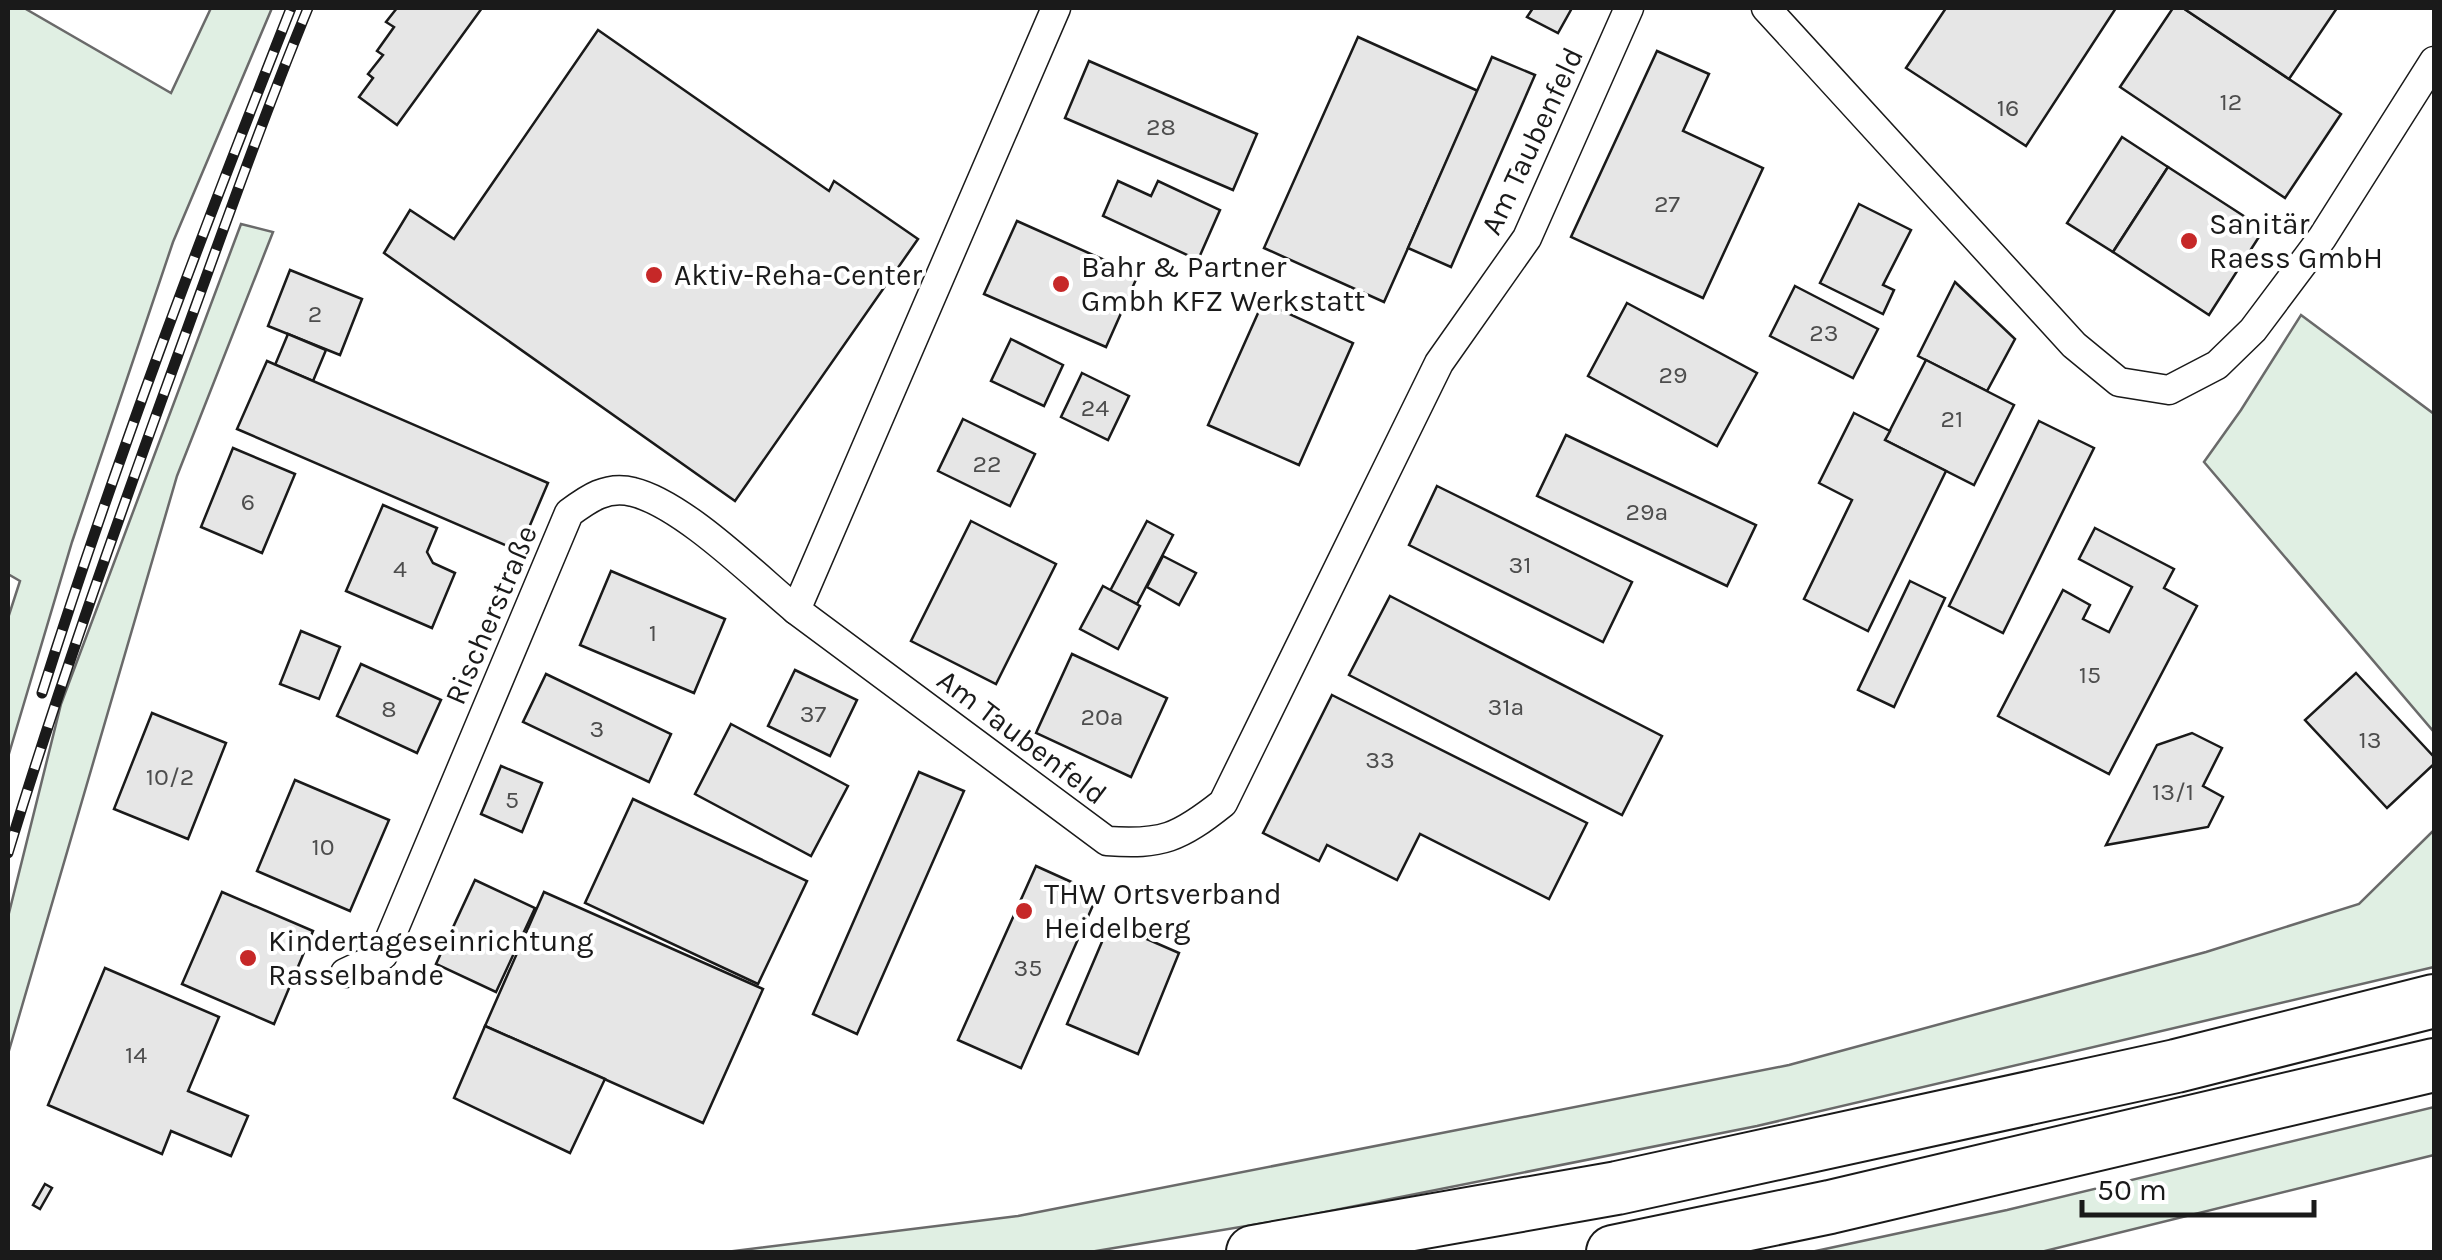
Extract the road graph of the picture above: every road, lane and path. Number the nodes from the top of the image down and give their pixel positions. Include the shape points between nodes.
1 (1056, 8) edge
2 (1629, 8) edge
3 (1766, 8) edge
4 (2434, 61) edge
5 (796, 610) junction
6 (346, 973) dead end
7 (2434, 1002) edge
8 (2434, 1064) edge
9 (1254, 1252) edge
10 (1613, 1252) edge

1 - 5 street
2 - 5 street, Am Taubenfeld via 1527,238 1438,362 1222,804 1192,828 1148,844 1107,841
3 - 4 street via 2074,346 2120,382 2169,390 2217,366 2253,330 2322,238
5 - 6 street, Rischerstraße via 678,514 631,491 596,493 569,513 382,955
7 - 9 highway via 2176,1066 1635,1184
8 - 10 highway

